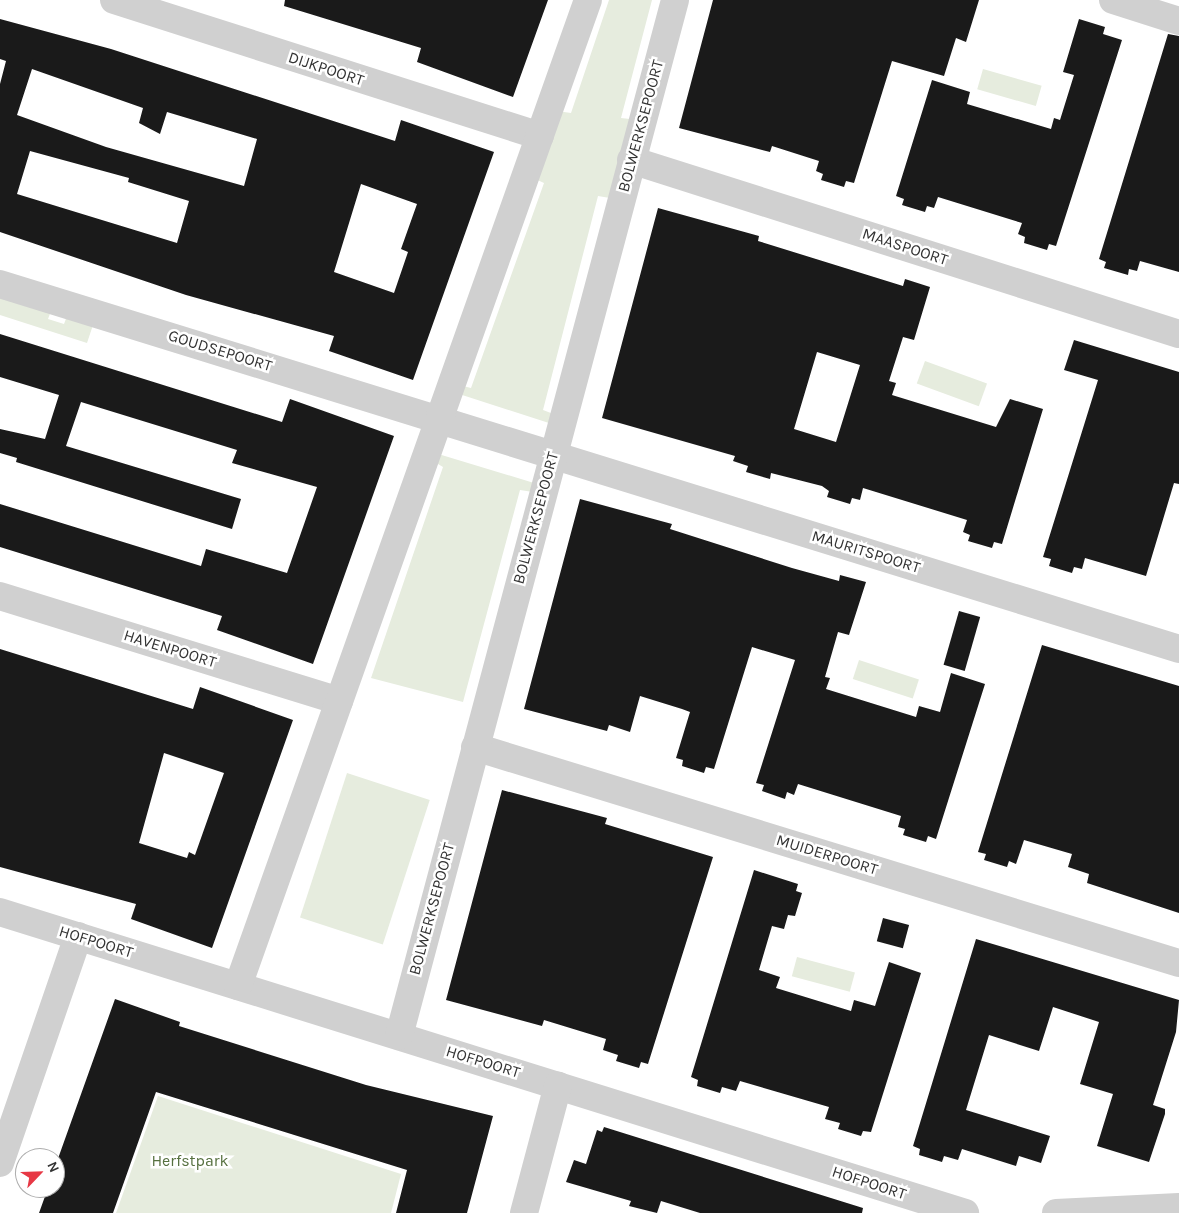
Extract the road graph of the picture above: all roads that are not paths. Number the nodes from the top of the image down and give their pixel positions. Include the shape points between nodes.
1 (114, 0) edge
2 (588, 0) edge
3 (675, 0) edge
4 (1112, 0) edge
5 (1179, 21) edge
6 (540, 136) junction
7 (632, 160) junction
8 (0, 284) edge
9 (1179, 334) edge
10 (439, 419) junction
11 (553, 455) junction
12 (0, 596) edge
13 (1179, 649) edge
14 (339, 701) junction
15 (475, 747) junction
16 (0, 912) edge
17 (78, 936) junction
18 (1179, 962) edge
19 (238, 986) junction
20 (399, 1036) junction
21 (558, 1085) junction
22 (0, 1163) edge
23 (1179, 1206) edge
24 (524, 1213) edge
25 (965, 1213) edge
26 (1056, 1213) edge

1 - 6 street, DIJKPOORT
2 - 6 street
3 - 7 street, BOLWERKSEPOORT
4 - 5 street
6 - 10 street
7 - 9 street, MAASPOORT
7 - 11 street, BOLWERKSEPOORT
8 - 10 street, GOUDSEPOORT
10 - 11 street, GOUDSEPOORT
10 - 14 street
11 - 13 street, MAURITSPOORT
11 - 15 street, BOLWERKSEPOORT
12 - 14 street, HAVENPOORT
14 - 19 street
15 - 18 street, MUIDERPOORT
15 - 20 street, BOLWERKSEPOORT
16 - 17 street, HOFPOORT
17 - 19 street, HOFPOORT
17 - 22 street
19 - 20 street, HOFPOORT
20 - 21 street, HOFPOORT
21 - 24 street
21 - 25 street, HOFPOORT
23 - 26 street

